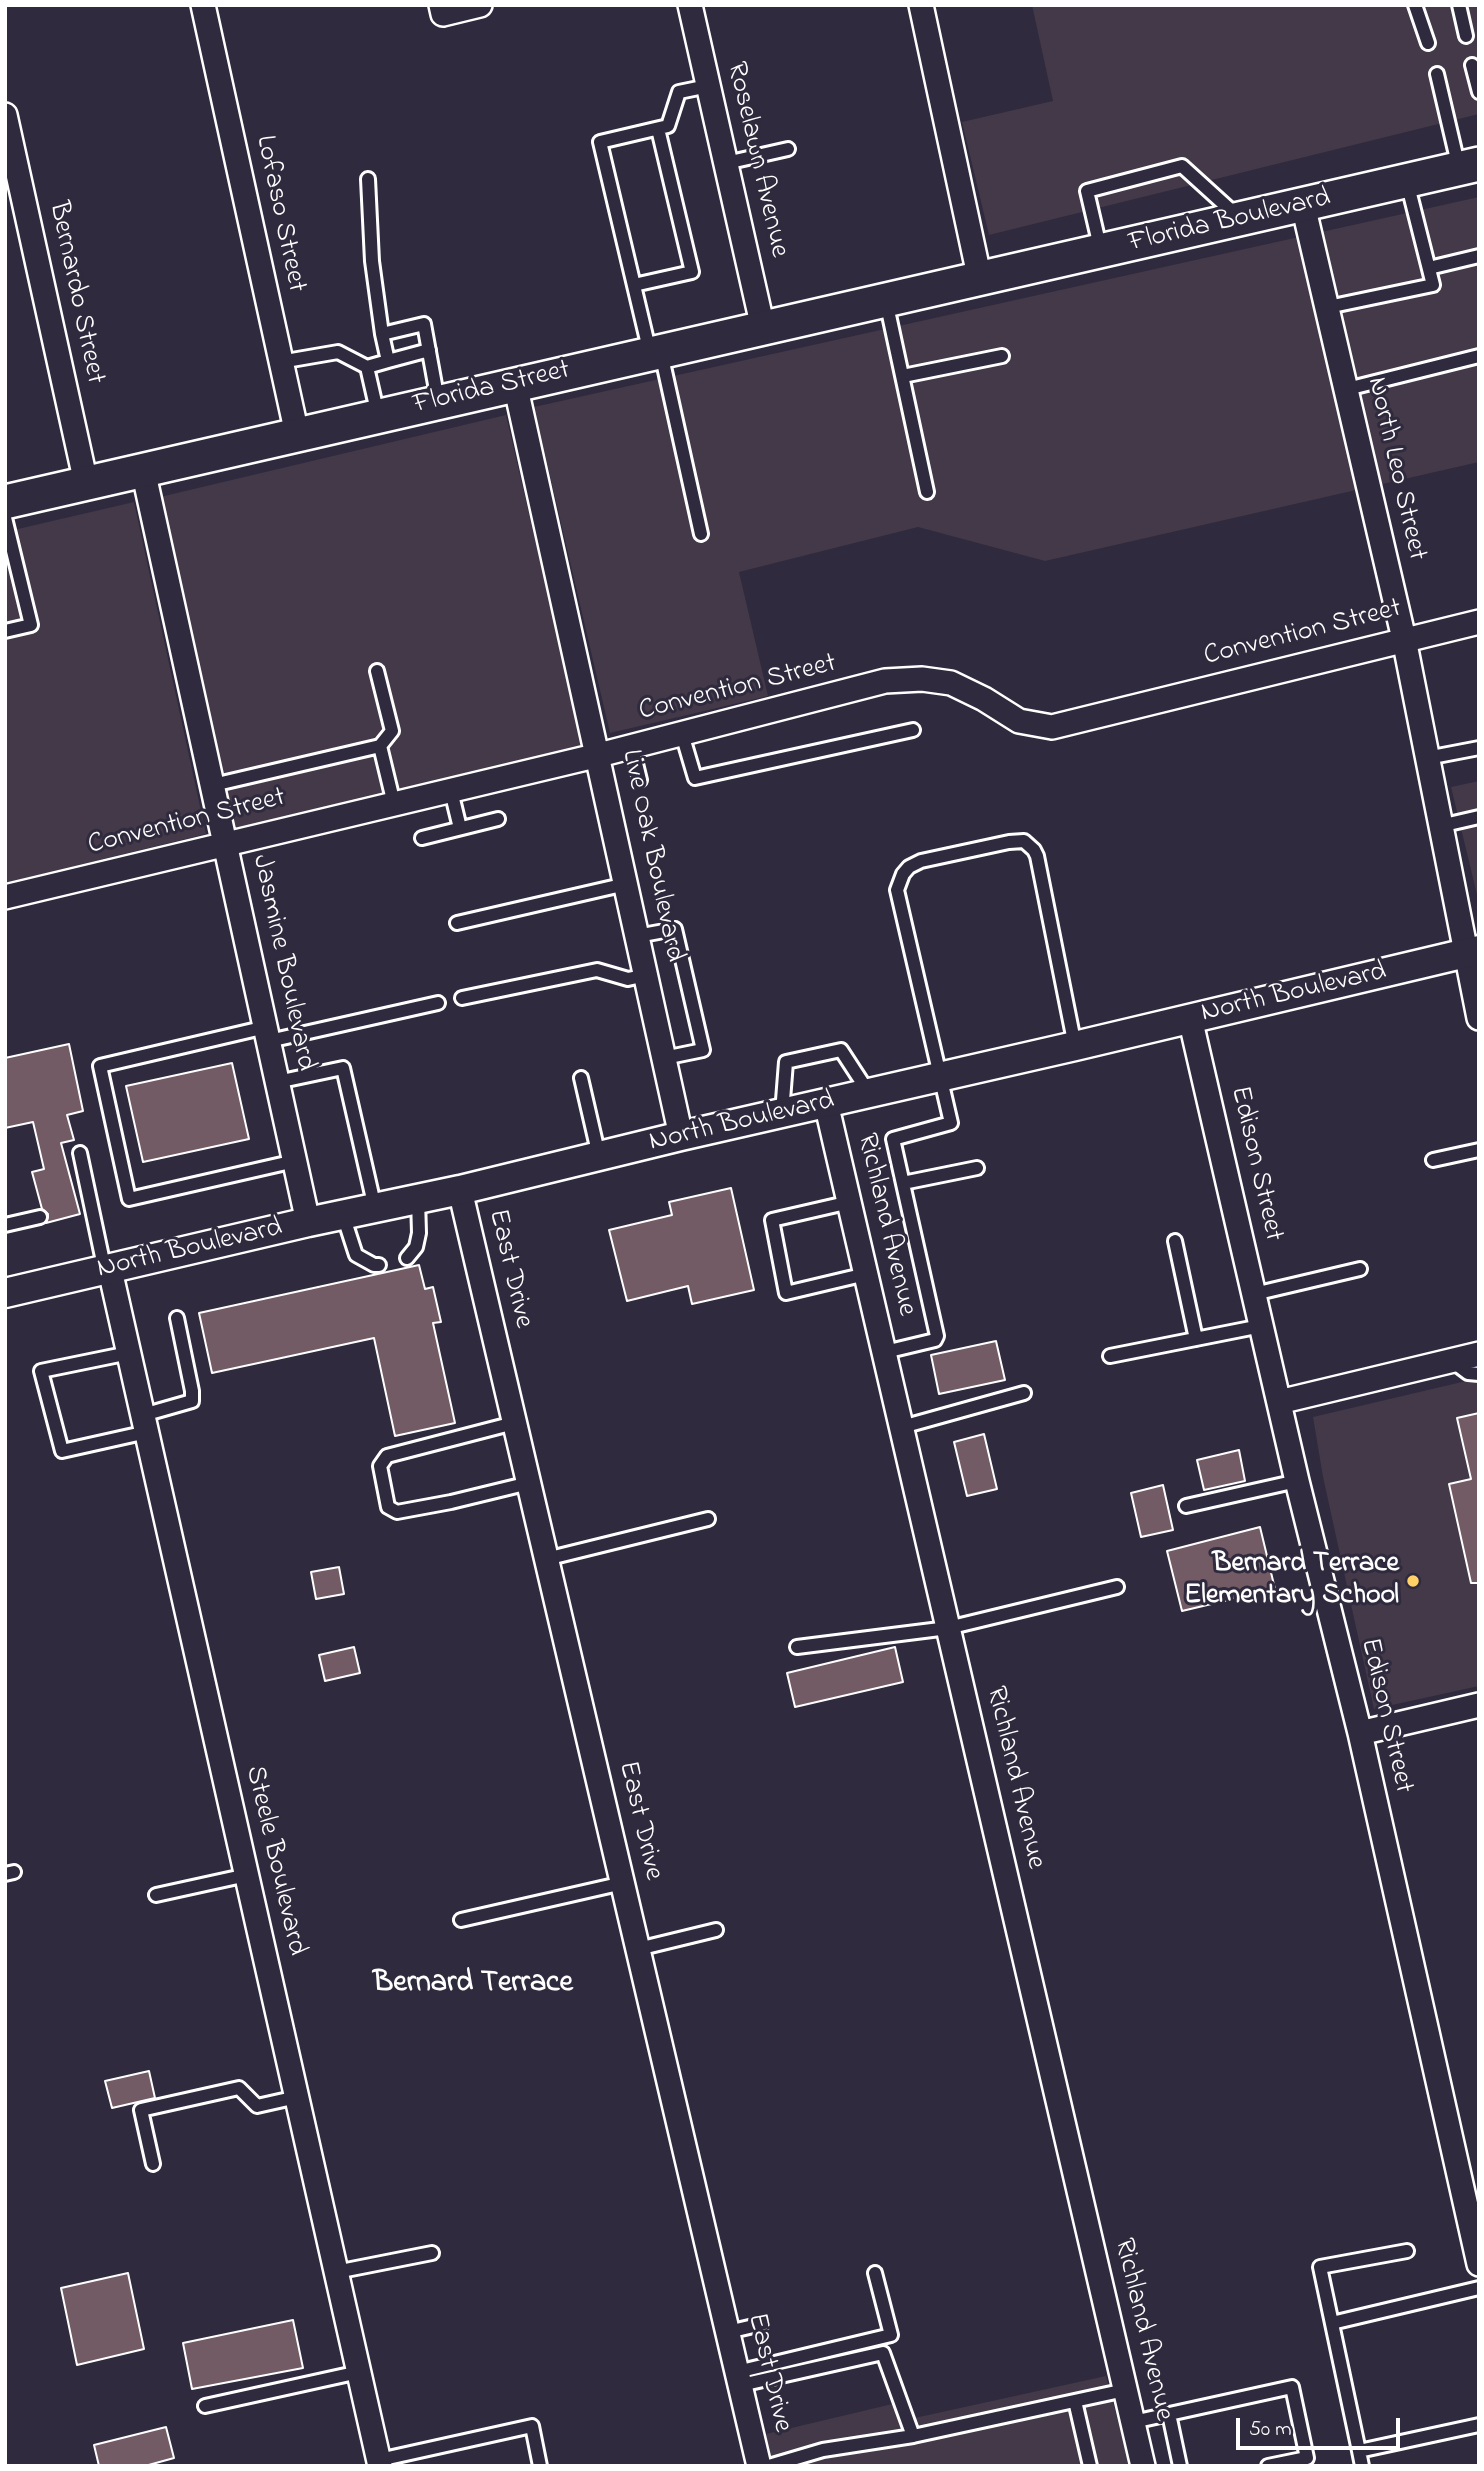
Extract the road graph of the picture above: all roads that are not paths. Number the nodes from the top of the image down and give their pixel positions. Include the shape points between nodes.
1 (203, 5) edge
2 (480, 5) edge
3 (690, 5) edge
4 (921, 5) edge
5 (1415, 5) edge
6 (1459, 5) edge
7 (442, 10) edge
8 (1466, 36) dead end
9 (1428, 43) dead end
10 (1472, 65) dead end
11 (1437, 74) dead end
12 (708, 86) junction
13 (1479, 92) edge
14 (5, 115) edge
15 (658, 129) junction
16 (788, 149) dead end
17 (726, 163) junction
18 (1469, 166) edge
19 (369, 179) dead end
20 (1407, 180) junction
21 (1303, 205) junction
22 (1241, 219) junction
23 (1101, 251) junction
24 (1479, 256) edge
25 (1429, 268) junction
26 (981, 279) junction
27 (634, 285) junction
28 (886, 300) junction
29 (1328, 307) junction
30 (763, 328) junction
31 (382, 334) junction
32 (429, 350) junction
33 (656, 352) junction
34 (1002, 356) dead end
35 (1479, 356) edge
36 (388, 361) junction
37 (280, 362) junction
38 (367, 367) junction
39 (903, 376) junction
40 (515, 384) junction
41 (1347, 389) junction
42 (438, 402) junction
43 (378, 415) junction
44 (297, 434) junction
45 (143, 470) junction
46 (86, 483) junction
47 (927, 492) dead end
48 (5, 502) edge
49 (5, 518) edge
50 (701, 534) dead end
51 (1479, 622) edge
52 (5, 631) edge
53 (1404, 639) junction
54 (377, 671) dead end
55 (913, 730) dead end
56 (682, 734) junction
57 (380, 746) junction
58 (632, 747) junction
59 (1479, 748) edge
60 (598, 755) junction
61 (1427, 758) junction
62 (640, 780) dead end
63 (213, 785) junction
64 (451, 791) junction
65 (394, 804) junction
66 (1479, 817) edge
67 (498, 819) dead end
68 (1440, 826) junction
69 (460, 828) junction
70 (422, 838) dead end
71 (226, 844) junction
72 (626, 884) junction
73 (5, 897) edge
74 (457, 923) dead end
75 (638, 936) junction
76 (1472, 952) edge
77 (646, 975) junction
78 (462, 998) dead end
79 (438, 1003) dead end
80 (1190, 1018) junction
81 (1479, 1018) edge
82 (267, 1034) junction
83 (1075, 1046) junction
84 (664, 1058) junction
85 (942, 1077) junction
86 (581, 1078) dead end
87 (277, 1082) junction
88 (869, 1093) junction
89 (827, 1103) junction
90 (782, 1113) junction
91 (681, 1136) junction
92 (1479, 1150) edge
93 (80, 1153) dead end
94 (598, 1156) junction
95 (1433, 1160) dead end
96 (295, 1161) junction
97 (977, 1168) dead end
98 (903, 1184) junction
99 (460, 1190) junction
100 (418, 1199) junction
101 (850, 1202) junction
102 (375, 1208) junction
103 (343, 1215) junction
104 (40, 1217) dead end
105 (308, 1222) junction
106 (5, 1225) edge
107 (1175, 1241) dead end
108 (407, 1258) dead end
109 (379, 1265) dead end
110 (1360, 1269) dead end
111 (107, 1270) junction
112 (866, 1274) junction
113 (5, 1293) edge
114 (1254, 1294) junction
115 (177, 1318) dead end
116 (1261, 1326) junction
117 (1196, 1339) junction
118 (885, 1352) junction
119 (129, 1353) junction
120 (1479, 1354) edge
121 (1110, 1356) dead end
122 (1452, 1360) junction
123 (1479, 1374) edge
124 (1024, 1393) dead end
125 (1279, 1402) junction
126 (514, 1423) junction
127 (145, 1424) junction
128 (902, 1427) junction
129 (1297, 1481) junction
130 (529, 1483) junction
131 (1186, 1506) dead end
132 (708, 1519) dead end
133 (546, 1559) junction
134 (1117, 1587) dead end
135 (948, 1628) junction
136 (797, 1647) dead end
137 (1479, 1705) edge
138 (1360, 1733) junction
139 (247, 1875) junction
140 (622, 1883) junction
141 (156, 1895) dead end
142 (461, 1920) dead end
143 (716, 1930) dead end
144 (638, 1949) junction
145 (297, 2096) junction
146 (153, 2164) dead end
147 (1407, 2251) dead end
148 (432, 2253) dead end
149 (1479, 2264) edge
150 (336, 2272) junction
151 (875, 2273) dead end
152 (1479, 2288) edge
153 (1332, 2323) junction
154 (762, 2324) dead end
155 (728, 2332) junction
156 (359, 2372) junction
157 (739, 2378) junction
158 (1125, 2390) junction
159 (1075, 2402) junction
160 (205, 2406) dead end
161 (1169, 2414) junction
162 (1133, 2422) junction
163 (1479, 2425) edge
164 (913, 2435) junction
165 (1359, 2451) junction
166 (808, 2460) edge
167 (379, 2463) edge
168 (540, 2466) edge
169 (760, 2466) edge
170 (769, 2466) edge
171 (1090, 2466) edge
172 (1143, 2466) edge
173 (1180, 2466) edge
174 (1268, 2466) edge
175 (1362, 2466) edge

1 - 37 street, Lofaso Street
2 - 7 street
3 - 12 street, Roselawn Avenue
4 - 26 street
5 - 9 lane
6 - 8 lane
10 - 13 lane
11 - 18 lane
12 - 15 lane via 679,92 668,126
12 - 17 street, Roselawn Avenue
14 - 46 street, Bernardo Street
15 - 27 lane via 600,142
15 - 27 lane via 692,272
16 - 17 lane
17 - 30 street, Roselawn Avenue
18 - 20 main road, Florida Boulevard
19 - 31 lane via 372,261
20 - 21 main road, Florida Boulevard
20 - 25 lane
21 - 22 main road, Florida Boulevard
21 - 29 street, North Leo Street
22 - 23 main road, Florida Boulevard
22 - 23 lane via 1182,166 1087,191
23 - 26 main road, Florida Boulevard
24 - 25 lane
25 - 29 lane via 1433,285
26 - 28 main road, Florida Street
27 - 33 lane
28 - 30 main road, Florida Street
28 - 39 lane
29 - 41 street, North Leo Street
30 - 33 main road, Florida Street
31 - 32 lane via 424,324
31 - 36 lane
32 - 36 lane
32 - 42 lane
33 - 40 main road, Florida Street
33 - 50 lane
34 - 39 lane
35 - 41 lane
36 - 38 lane
37 - 38 lane via 338,352
37 - 44 street, Lofaso Street
38 - 43 lane
39 - 47 lane
40 - 42 main road, Florida Street
40 - 60 street, Live Oak Boulevard
41 - 53 street, North Leo Street
42 - 43 main road, Florida Street
43 - 44 main road, Florida Street
44 - 45 main road, Florida Street
45 - 46 main road, Florida Street
45 - 63 street, Jasmine Boulevard
46 - 48 main road, Florida Street
49 - 52 lane via 30,625
51 - 53 street, Convention Street
53 - 56 street, Convention Street via 1052,727 1019,721 951,683 922,679 885,681
53 - 61 street, North Leo Street
54 - 57 lane via 391,731
55 - 56 lane via 695,778
56 - 58 street, Convention Street
57 - 63 lane
57 - 65 lane
58 - 60 street, Convention Street
58 - 62 lane
59 - 61 lane
60 - 64 street, Convention Street
60 - 72 street, Live Oak Boulevard
61 - 68 street, North Leo Street
63 - 71 street, Jasmine Boulevard
64 - 65 street, Convention Street
64 - 69 lane
65 - 71 street, Convention Street
66 - 68 lane
67 - 69 lane
68 - 76 street, North Leo Street
69 - 70 lane
71 - 73 street, Convention Street
71 - 82 street, Jasmine Boulevard
72 - 74 lane
72 - 75 street, Live Oak Boulevard
75 - 77 street, Live Oak Boulevard
75 - 84 lane via 675,929 703,1050
76 - 80 street, North Boulevard
76 - 81 street, North Leo Street
77 - 78 lane via 628,979 597,970
77 - 84 street, Live Oak Boulevard
79 - 82 lane
80 - 83 street, North Boulevard
80 - 114 street, Edison Street
82 - 87 street, Jasmine Boulevard
82 - 96 lane via 100,1066 128,1199
83 - 85 street, North Boulevard
83 - 85 lane via 1034,850 1024,841 1009,842 921,861 903,874 897,890
84 - 91 street, Live Oak Boulevard
85 - 88 street, North Boulevard
85 - 98 lane via 951,1123 893,1139
86 - 94 lane
87 - 96 street, Jasmine Boulevard
87 - 102 lane via 343,1068
88 - 89 street, North Boulevard
88 - 90 lane via 841,1050 786,1062
89 - 90 street, North Boulevard
89 - 101 street, Richland Avenue
90 - 91 street, North Boulevard
91 - 94 street, North Boulevard
92 - 95 lane
93 - 111 lane
94 - 99 street, North Boulevard
96 - 105 street, Jasmine Boulevard
97 - 98 lane
98 - 118 lane via 937,1336
99 - 100 street, North Boulevard
99 - 126 street, East Drive
100 - 102 street, North Boulevard
100 - 108 lane via 419,1233
101 - 112 street, Richland Avenue
101 - 112 lane via 772,1220 786,1293
102 - 103 street, North Boulevard
103 - 105 street, North Boulevard
103 - 109 lane via 356,1255
104 - 106 lane
105 - 111 street, North Boulevard
107 - 117 lane
110 - 114 lane
111 - 113 street, North Boulevard
111 - 119 street, Steele Boulevard
112 - 118 street, Richland Avenue
114 - 116 street, Edison Street
115 - 127 lane via 192,1401
116 - 117 lane
116 - 125 street, Edison Street
117 - 121 lane
118 - 128 street, Richland Avenue
119 - 127 street, Steele Boulevard
119 - 127 lane via 41,1371 62,1451
120 - 122 street
122 - 123 lane via 1468,1373
122 - 125 street
124 - 128 lane
125 - 129 street, Edison Street
126 - 130 street, East Drive
126 - 130 lane via 387,1456 380,1466 388,1507 397,1512
127 - 139 street, Steele Boulevard
128 - 135 street, Richland Avenue
129 - 131 lane
129 - 138 street, Edison Street
130 - 133 street, East Drive
132 - 133 lane
133 - 140 street, East Drive
134 - 135 lane
135 - 136 lane
135 - 158 street, Richland Avenue
137 - 138 street
138 - 149 street, Edison Street
139 - 141 lane
139 - 145 street, Steele Boulevard
140 - 142 lane
140 - 144 street, East Drive
143 - 144 lane
144 - 155 street, East Drive
145 - 146 lane via 257,2106 239,2088 141,2110
145 - 150 street, Steele Boulevard
147 - 153 lane via 1320,2267
148 - 150 lane
150 - 156 street, Steele Boulevard
151 - 157 lane via 891,2335
152 - 153 lane
153 - 165 lane
154 - 155 lane
155 - 157 street, East Drive
156 - 160 lane
156 - 167 street, Steele Boulevard
157 - 164 lane via 883,2353
157 - 169 street, East Drive
158 - 159 lane
158 - 162 street, Richland Avenue
159 - 164 lane
159 - 171 lane
161 - 162 lane
161 - 173 lane
161 - 174 lane via 1292,2387 1307,2458
162 - 172 street, Richland Avenue
163 - 165 lane
164 - 166 lane
165 - 175 lane
166 - 170 lane
167 - 168 lane via 532,2426

